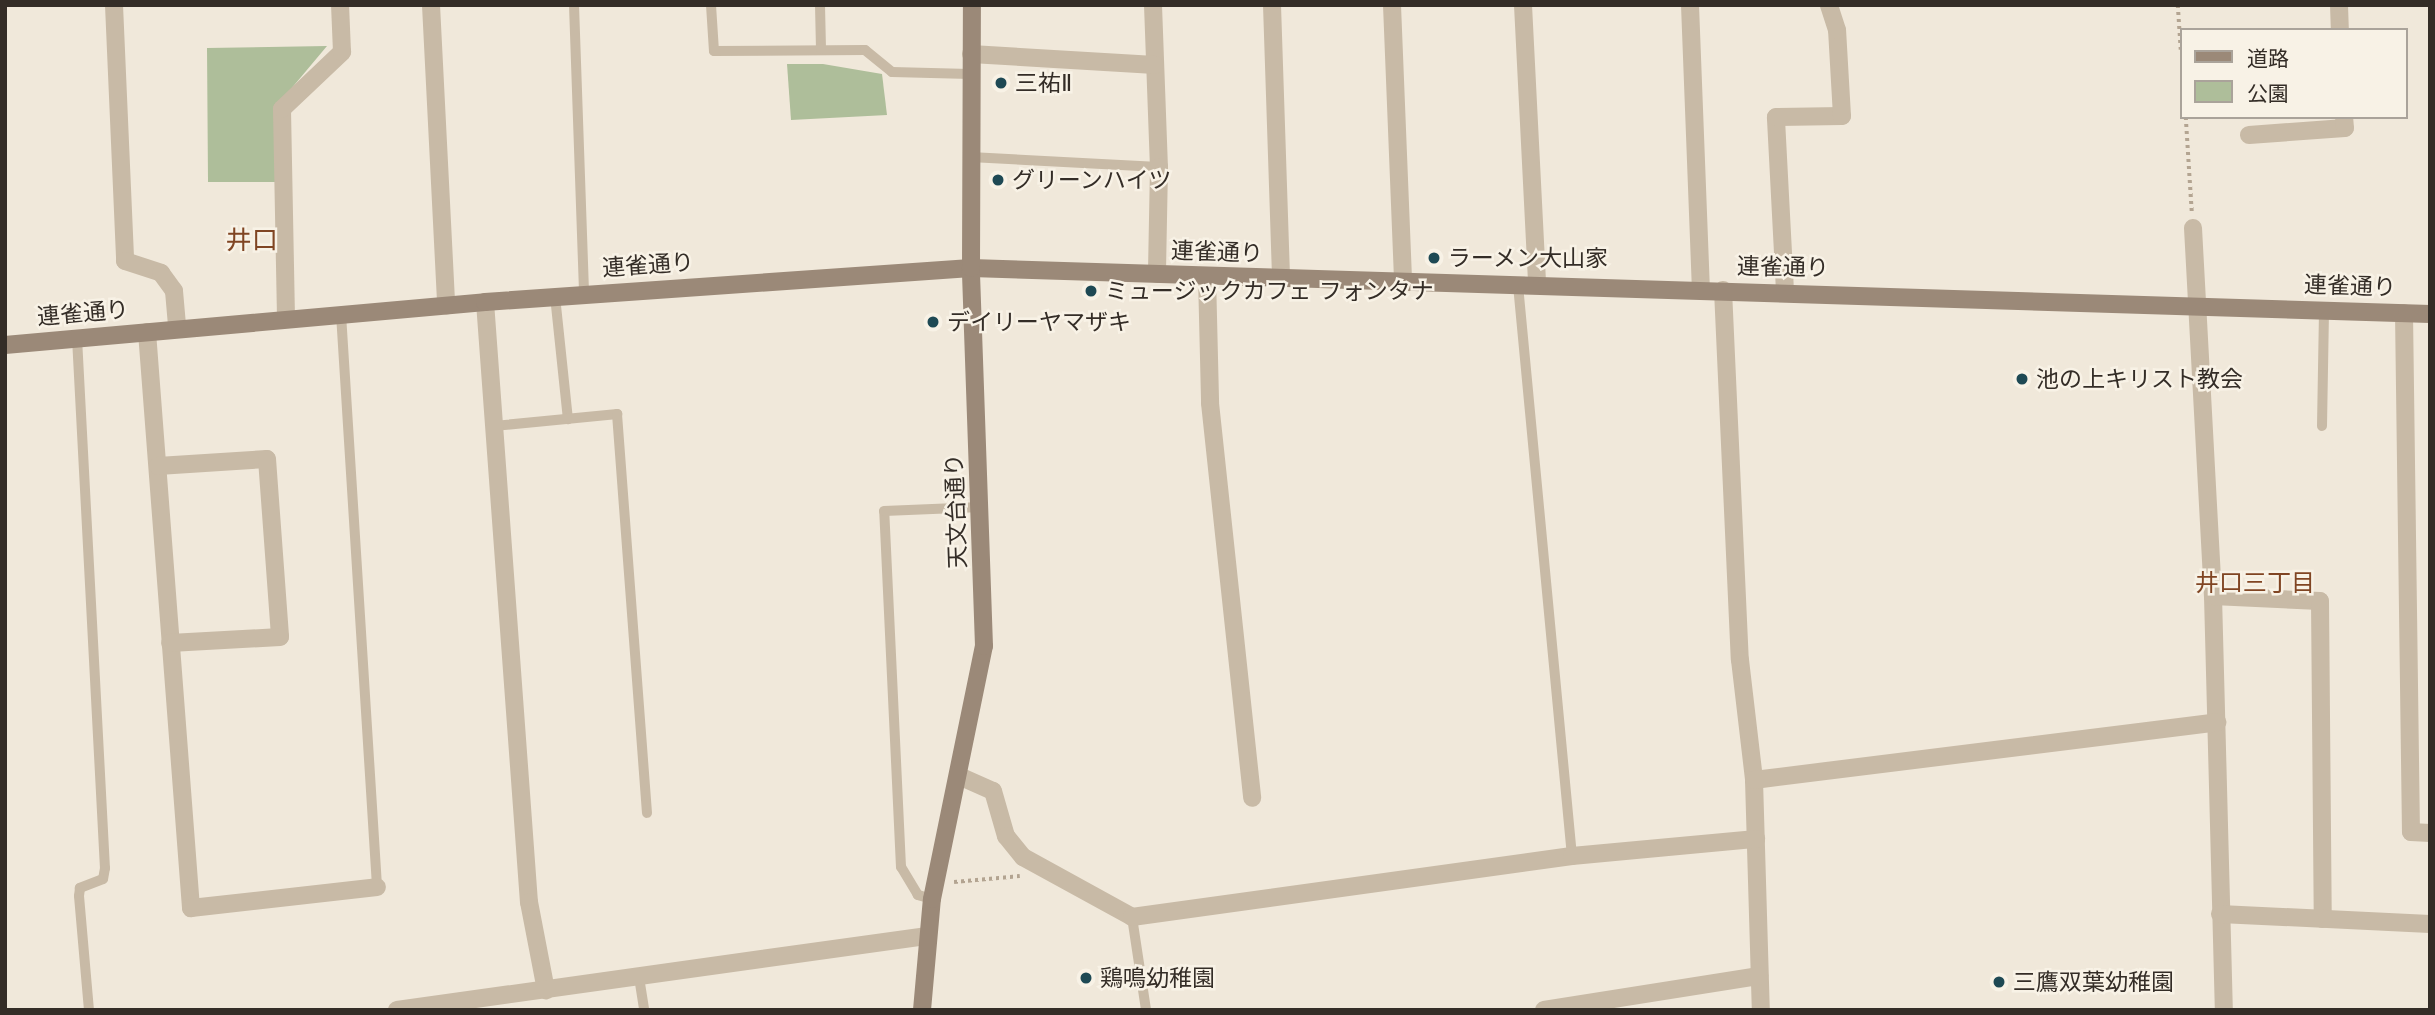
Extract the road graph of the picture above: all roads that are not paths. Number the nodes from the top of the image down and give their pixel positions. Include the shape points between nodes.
1 (114, 5) edge
2 (340, 5) edge
3 (431, 5) edge
4 (574, 5) edge
5 (711, 5) edge
6 (820, 5) edge
7 (972, 5) edge
8 (1153, 5) edge
9 (1272, 5) edge
10 (1392, 5) edge
11 (1523, 5) edge
12 (1690, 5) edge
13 (1829, 5) edge
14 (2339, 5) edge
15 (2340, 28) edge
16 (821, 49) junction
17 (971, 54) junction
18 (1155, 65) junction
19 (970, 74) junction
20 (2344, 119) edge
21 (2249, 135) dead end
22 (970, 157) junction
23 (1159, 167) junction
24 (2193, 228) road end
25 (971, 268) junction
26 (1157, 274) junction
27 (1207, 276) junction
28 (1281, 278) junction
29 (1403, 283) junction
30 (1518, 285) junction
31 (1536, 285) junction
32 (1701, 289) junction
33 (1723, 290) junction
34 (1784, 291) junction
35 (584, 294) junction
36 (555, 296) junction
37 (485, 302) junction
38 (446, 306) junction
39 (2198, 306) junction
40 (2324, 310) junction
41 (2404, 313) junction
42 (341, 314) junction
43 (2430, 314) edge
44 (286, 318) junction
45 (177, 328) junction
46 (147, 332) junction
47 (77, 338) junction
48 (5, 345) edge
49 (568, 419) junction
50 (494, 426) junction
51 (2322, 426) dead end
52 (158, 466) junction
53 (981, 507) junction
54 (2213, 596) junction
55 (170, 643) junction
56 (2217, 722) junction
57 (959, 776) junction
58 (1754, 780) junction
59 (1252, 798) dead end
60 (647, 814) dead end
61 (2430, 833) edge
62 (1756, 839) junction
63 (1572, 856) junction
64 (377, 887) joint
65 (934, 890) junction
66 (2220, 914) junction
67 (1132, 917) junction
68 (2323, 919) junction
69 (2430, 924) edge
70 (926, 936) junction
71 (639, 976) junction
72 (1759, 976) junction
73 (546, 990) junction
74 (475, 1005) edge
75 (1588, 1006) edge
76 (89, 1010) edge
77 (397, 1010) edge
78 (644, 1010) edge
79 (922, 1010) edge
80 (1146, 1010) edge
81 (1544, 1010) edge
82 (1761, 1010) edge
83 (2224, 1010) edge

1 - 45 street via 125,261 161,273 174,291
2 - 44 street via 342,52 282,109
3 - 38 street
4 - 35 lane
5 - 16 lane via 714,51
6 - 16 lane
7 - 17 main road, 天文台通り
8 - 18 street
9 - 28 street
10 - 29 street
11 - 31 street
12 - 32 street
13 - 34 street via 1838,30 1842,116 1776,117
14 - 15 street
16 - 19 lane via 865,50 892,72
17 - 18 street
17 - 19 main road, 天文台通り
18 - 23 street
19 - 22 main road, 天文台通り
20 - 21 street via 2345,128
22 - 23 lane
22 - 25 main road, 天文台通り
23 - 26 street
24 - 39 street
25 - 26 main road, 連雀通り
25 - 35 main road, 連雀通り
25 - 53 main road, 天文台通り
26 - 27 main road, 連雀通り
27 - 28 main road, 連雀通り
27 - 59 street via 1210,403
28 - 29 main road, 連雀通り
29 - 30 main road, 連雀通り
30 - 31 main road, 連雀通り
30 - 63 lane
31 - 32 main road, 連雀通り
32 - 33 main road, 連雀通り
33 - 34 main road, 連雀通り
33 - 58 street via 1740,660
34 - 39 main road, 連雀通り
35 - 36 main road, 連雀通り
36 - 37 main road, 連雀通り
36 - 49 lane
37 - 38 main road, 連雀通り
37 - 50 street
38 - 42 main road, 連雀通り
39 - 40 main road, 連雀通り
39 - 54 street
40 - 41 main road, 連雀通り
40 - 51 lane
41 - 43 main road, 連雀通り
41 - 61 street via 2411,831
42 - 44 main road, 連雀通り
42 - 64 lane
44 - 45 main road, 連雀通り
45 - 46 main road, 連雀通り
46 - 47 main road, 連雀通り
46 - 52 street
47 - 48 main road, 連雀通り
47 - 76 lane via 105,869 103,879 80,888 79,896
49 - 50 lane
49 - 60 lane via 617,414
50 - 73 street via 528,902
52 - 55 street
52 - 55 street via 267,459 280,638
53 - 57 main road, 天文台通り via 984,646
53 - 65 lane via 884,511 901,867 918,895
54 - 56 street
54 - 68 street via 2320,600
55 - 64 street via 191,908
56 - 58 street
56 - 66 street
57 - 65 main road, 天文台通り
57 - 67 street via 993,791 1012,847 1046,872
58 - 62 street
62 - 63 street
62 - 72 street
63 - 67 street
65 - 70 main road, 天文台通り
66 - 68 street
66 - 83 street
67 - 80 lane
68 - 69 street
70 - 71 street
70 - 79 main road, 天文台通り
71 - 73 street
71 - 78 lane
72 - 75 street
72 - 82 street
73 - 74 street
74 - 77 street
75 - 81 street

